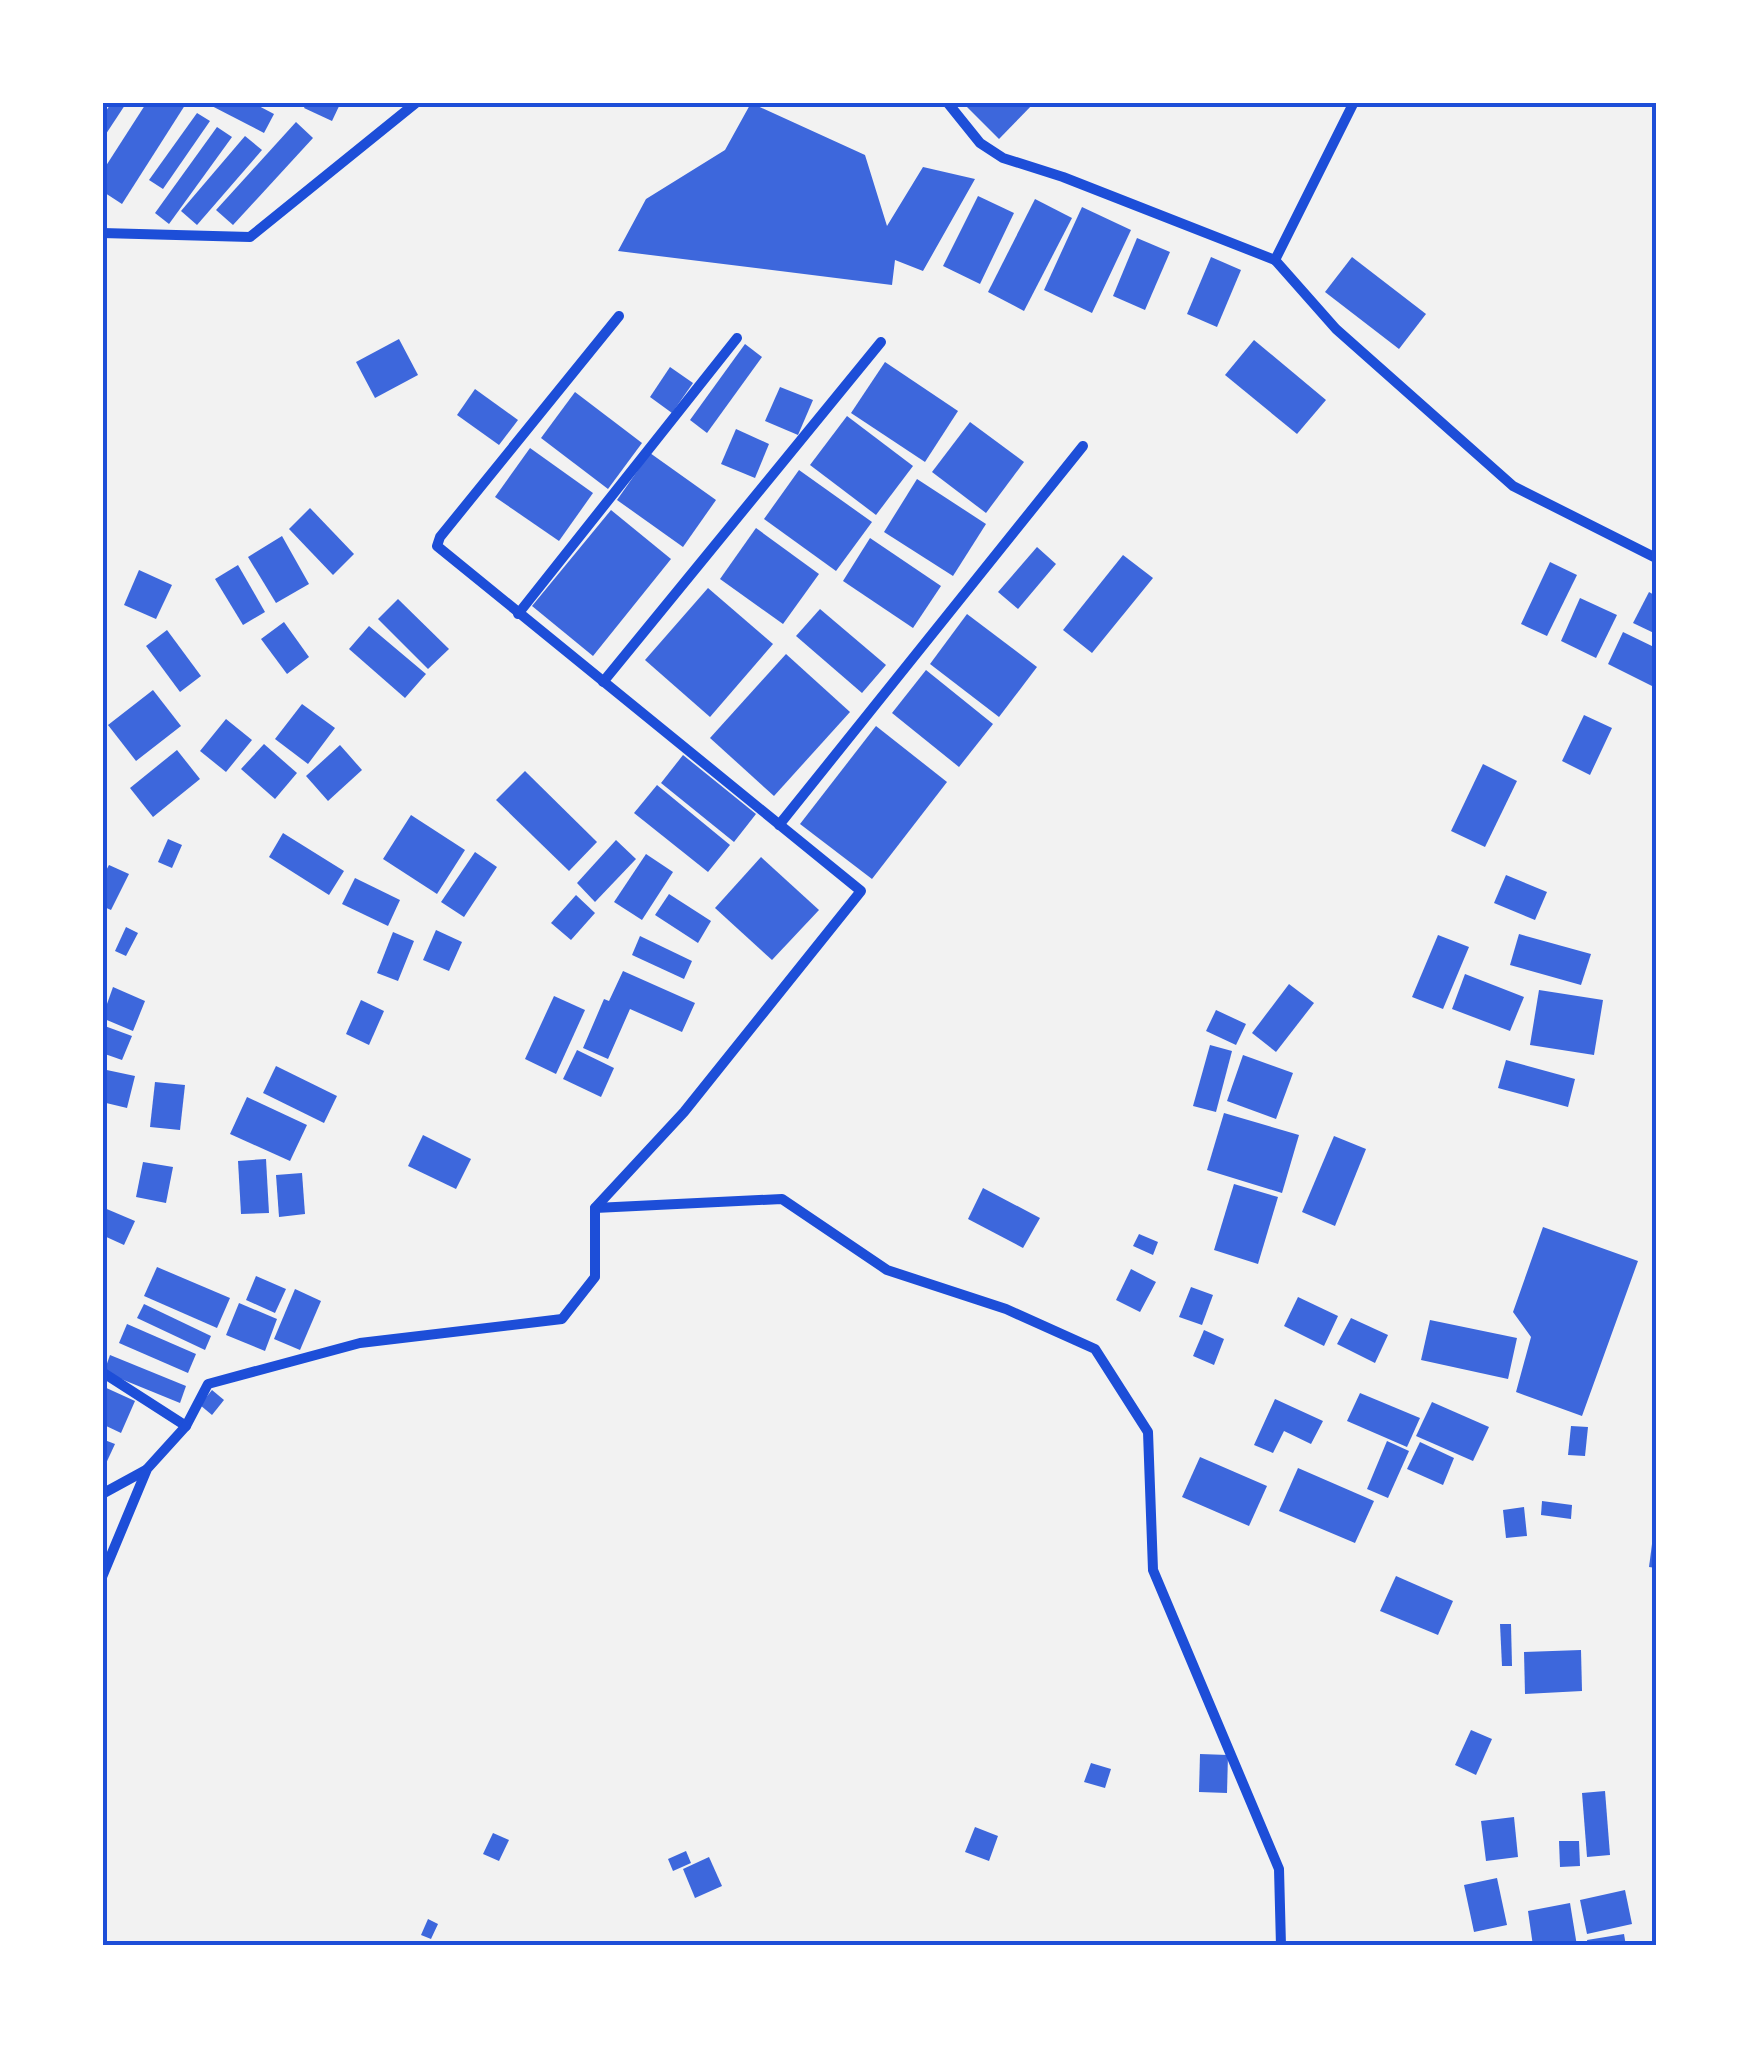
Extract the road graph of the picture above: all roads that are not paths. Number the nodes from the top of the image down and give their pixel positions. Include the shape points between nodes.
1 (417, 102) edge
2 (946, 102) edge
3 (1354, 102) edge
4 (102, 234) edge
5 (1275, 260) junction
6 (619, 316) dead end
7 (737, 338) dead end
8 (881, 342) dead end
9 (1082, 446) dead end
10 (1656, 558) edge
11 (518, 614) junction
12 (603, 682) junction
13 (779, 824) junction
14 (596, 1208) junction
15 (102, 1372) edge
16 (186, 1426) junction
17 (147, 1470) junction
18 (102, 1494) edge
19 (102, 1577) edge
20 (1281, 1946) edge

1 - 4 street via 250,237
2 - 5 street via 980,143 1003,158
3 - 5 street
5 - 10 street via 1336,329 1513,486
6 - 11 street via 440,537 442,554
7 - 11 street
8 - 12 street
9 - 13 street
11 - 12 street
12 - 13 street
13 - 14 street via 861,891 684,1112
14 - 16 street via 595,1277 562,1319 360,1344 208,1384
14 - 20 street via 782,1199 888,1270 1006,1309 1095,1349 1148,1432 1153,1570 1279,1869
15 - 16 street
16 - 17 street
17 - 18 street
17 - 19 street

